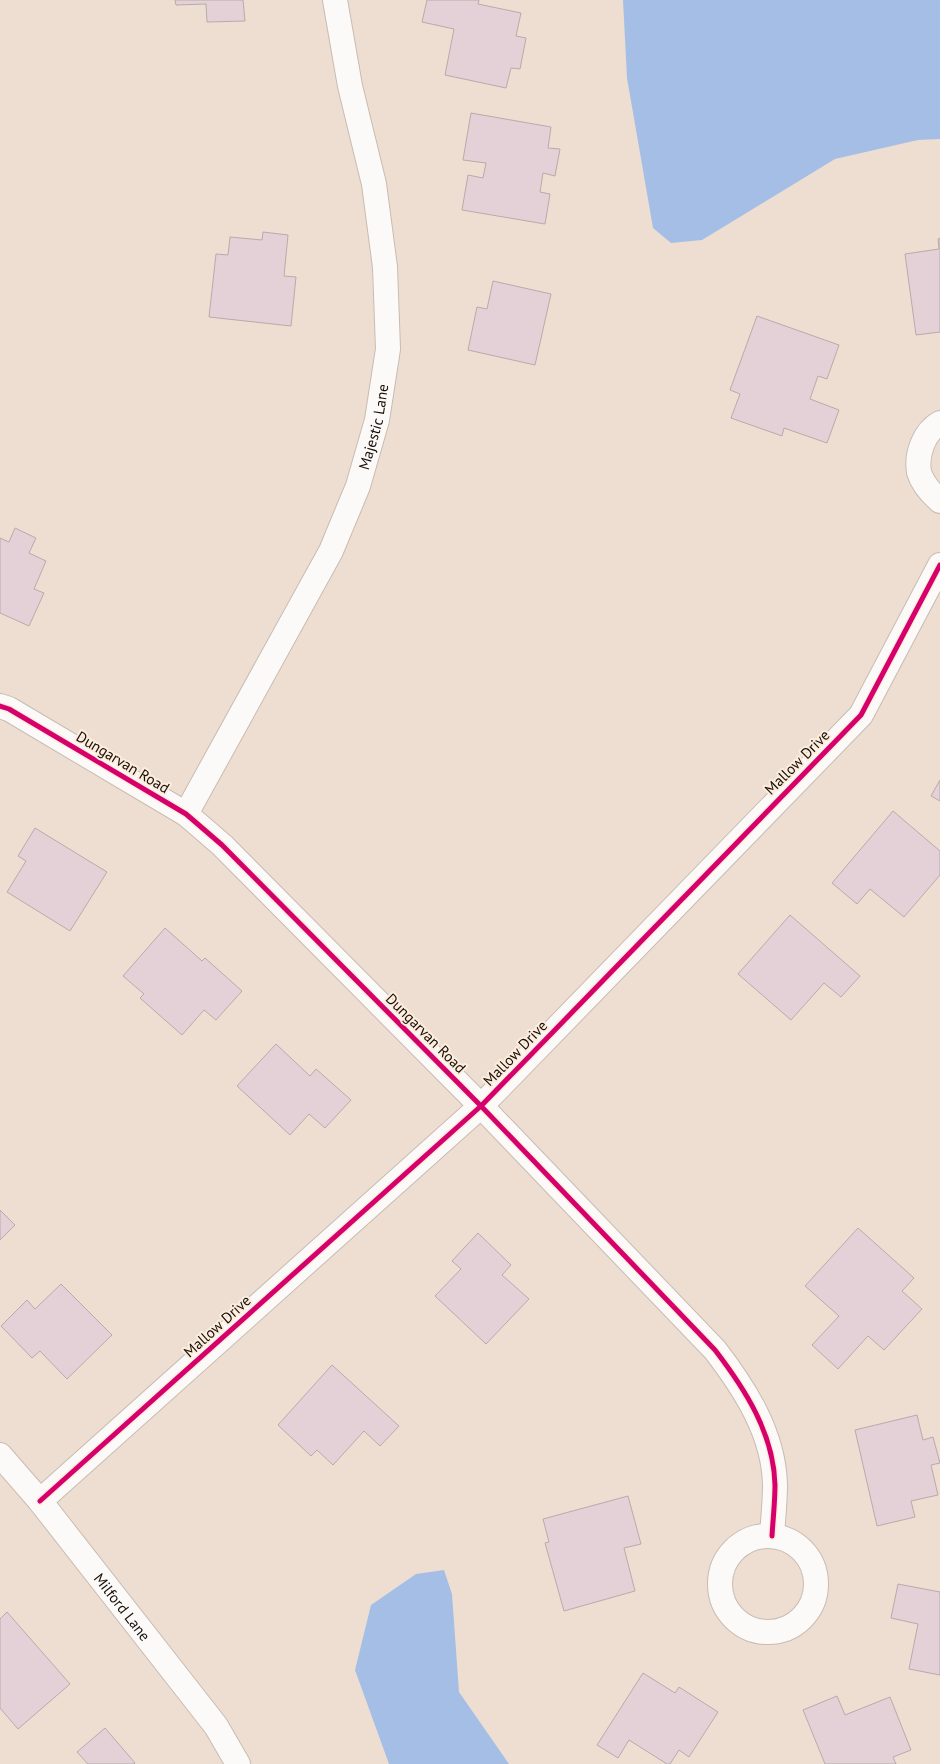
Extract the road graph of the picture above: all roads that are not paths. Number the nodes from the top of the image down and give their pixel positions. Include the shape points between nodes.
1 (335, 0) edge
2 (940, 423) edge
3 (940, 500) edge
4 (940, 565) edge
5 (0, 706) edge
6 (186, 814) junction
7 (481, 1106) junction
8 (0, 1455) edge
9 (40, 1502) junction
10 (772, 1536) junction
11 (238, 1764) edge

1 - 6 street, Majestic Lane via 350,86 374,184 385,268 388,349 377,420 358,486 331,551
2 - 3 street via 924,439 918,456 919,473 927,488
4 - 7 street, Mallow Drive via 861,714
5 - 6 street, Dungarvan Road
6 - 7 street, Dungarvan Road via 222,845
7 - 9 street, Mallow Drive
7 - 10 street, Dungarvan Road via 715,1350 739,1382 758,1416 770,1450 775,1484
8 - 9 street, Milford Lane
9 - 11 street, Milford Lane via 216,1726
10 - 10 street via 789,1540 803,1552 813,1567 816,1585 812,1602 802,1617 788,1627 770,1632 751,1629 734,1618 723,1602 719,1583 724,1564 735,1548 752,1538

